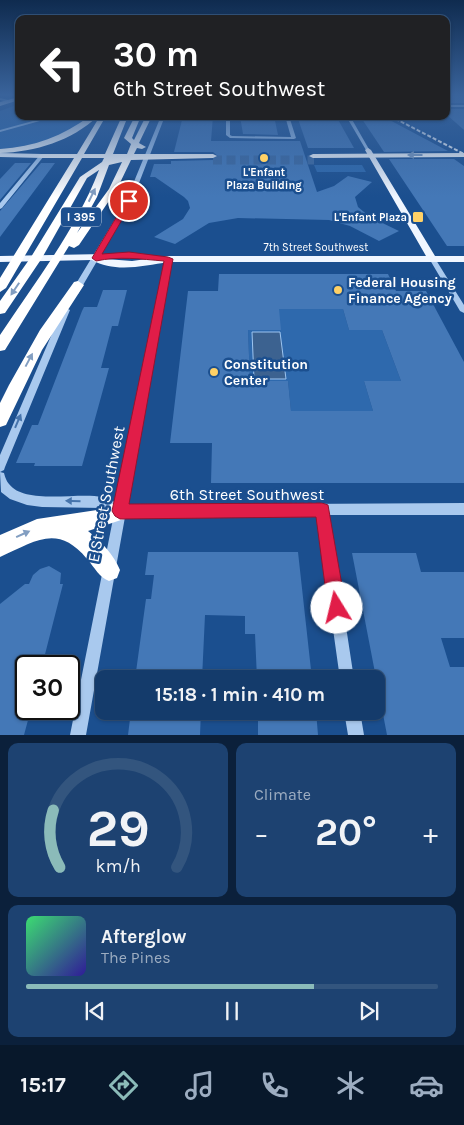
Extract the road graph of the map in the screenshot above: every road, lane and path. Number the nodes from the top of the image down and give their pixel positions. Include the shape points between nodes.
1 (75, 128) edge
2 (95, 128) edge
3 (103, 128) edge
4 (118, 128) edge
5 (131, 128) edge
6 (144, 128) edge
7 (158, 128) edge
8 (228, 128) edge
9 (291, 128) edge
10 (355, 128) edge
11 (0, 151) edge
12 (147, 153) junction
13 (0, 155) edge
14 (370, 155) junction
15 (464, 155) edge
16 (42, 156) junction
17 (94, 171) junction
18 (48, 206) junction
19 (0, 207) edge
20 (96, 258) junction
21 (0, 259) edge
22 (168, 259) junction
23 (464, 259) edge
24 (433, 260) junction
25 (78, 285) junction
26 (0, 288) edge
27 (0, 310) edge
28 (464, 311) edge
29 (22, 312) junction
30 (0, 346) edge
31 (0, 420) edge
32 (0, 466) edge
33 (0, 477) edge
34 (464, 509) edge
35 (322, 510) junction
36 (120, 511) junction
37 (48, 527) junction
38 (0, 546) edge
39 (109, 570) junction
40 (347, 670) edge
41 (354, 720) edge
42 (78, 735) edge
43 (356, 735) edge

1 - 11 highway via 52,142 32,148
2 - 18 highway, I 395
3 - 18 highway
29 -> 4 highway, I 395 via 91,198
5 - 12 highway via 128,136 130,141
6 - 29 highway via 96,216
7 - 20 street via 136,188
8 - 9 street via 231,137 294,138
10 - 14 street
12 - 16 highway
12 - 17 highway
12 - 17 highway via 214,155 117,164
13 - 16 main road
15 -> 14 highway via 340,155 313,155
14 - 24 main road
16 - 19 street
17 -> 27 highway via 69,203
18 - 26 highway, I 395
20 - 21 main road, 7th Street Southwest
20 - 22 main road, 7th Street Southwest via 103,263 145,264
20 - 25 street
22 - 24 main road, 7th Street Southwest
22 - 36 street, E Street Southwest
23 - 24 main road, 7th Street Southwest
24 - 28 street
31 -> 25 highway via 33,352
32 -> 25 street
29 - 30 highway, I 395
36 -> 33 street via 100,502 26,500 8,492
34 - 35 street, 6th Street Southwest
35 - 36 street, 6th Street Southwest
35 - 40 street
36 - 37 highway via 97,520
36 - 39 street, E Street Southwest
38 -> 37 highway
37 - 39 highway via 77,534
39 - 42 street, E Street Southwest
41 - 43 street

